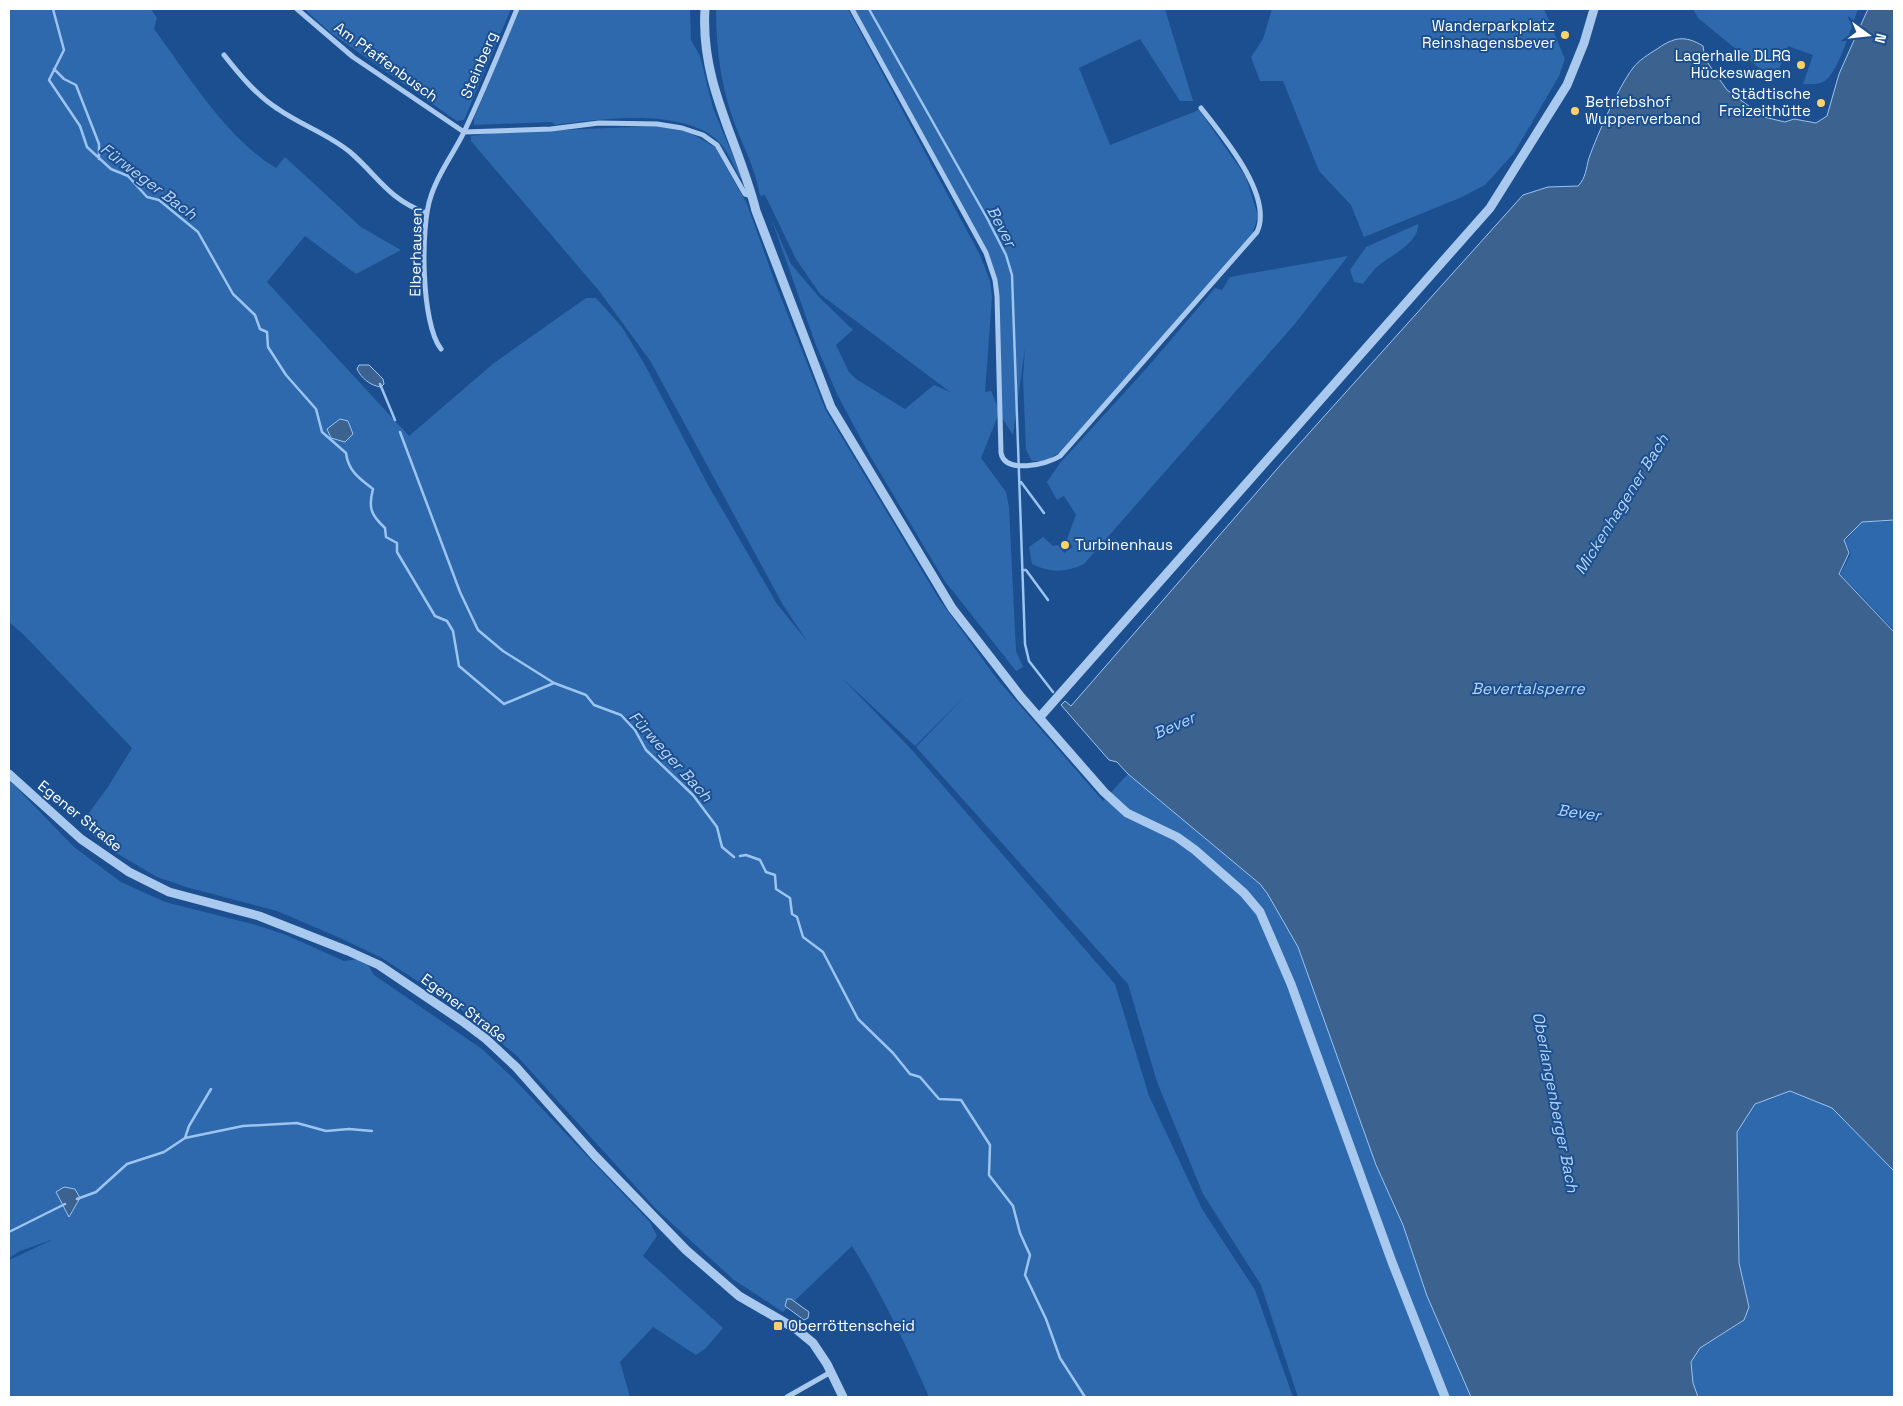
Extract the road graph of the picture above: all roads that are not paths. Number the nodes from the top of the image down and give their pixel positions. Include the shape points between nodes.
1 (297, 9) edge
2 (517, 9) edge
3 (705, 9) edge
4 (852, 9) edge
5 (1594, 9) edge
6 (224, 55) dead end
7 (1201, 108) dead end
8 (464, 132) junction
9 (752, 196) junction
10 (426, 213) junction
11 (441, 349) dead end
12 (1039, 718) junction
13 (9, 774) edge
14 (831, 1372) junction
15 (787, 1397) edge
16 (843, 1397) edge
17 (1446, 1397) edge

1 - 8 street, Am Pfaffenbusch via 353,57
2 - 8 street, Steinberg
3 - 9 street via 707,56 714,87
4 - 7 street via 986,252 997,296 1001,453 1005,462 1012,465 1047,463 1060,456 1257,232 1261,216 1252,182
5 - 12 street via 1582,50 1567,84 1490,208
6 - 10 street via 237,72 277,109 333,140 350,152 392,196
8 - 9 street via 551,129 599,122 682,128 703,135 717,145 745,194
8 - 10 street, Elberhausen via 431,194
9 - 12 street via 831,407 937,585
10 - 11 street, Elberhausen via 425,286 435,342
12 - 17 street via 1115,803 1127,813 1195,850 1244,893 1260,912 1291,984 1392,1262
13 - 14 street, Egener Straße via 81,839 129,872 169,892 259,916 348,951 379,965 462,1021 516,1067 595,1156 686,1250 739,1296 813,1342
14 - 15 street
14 - 16 street, Egener Straße

